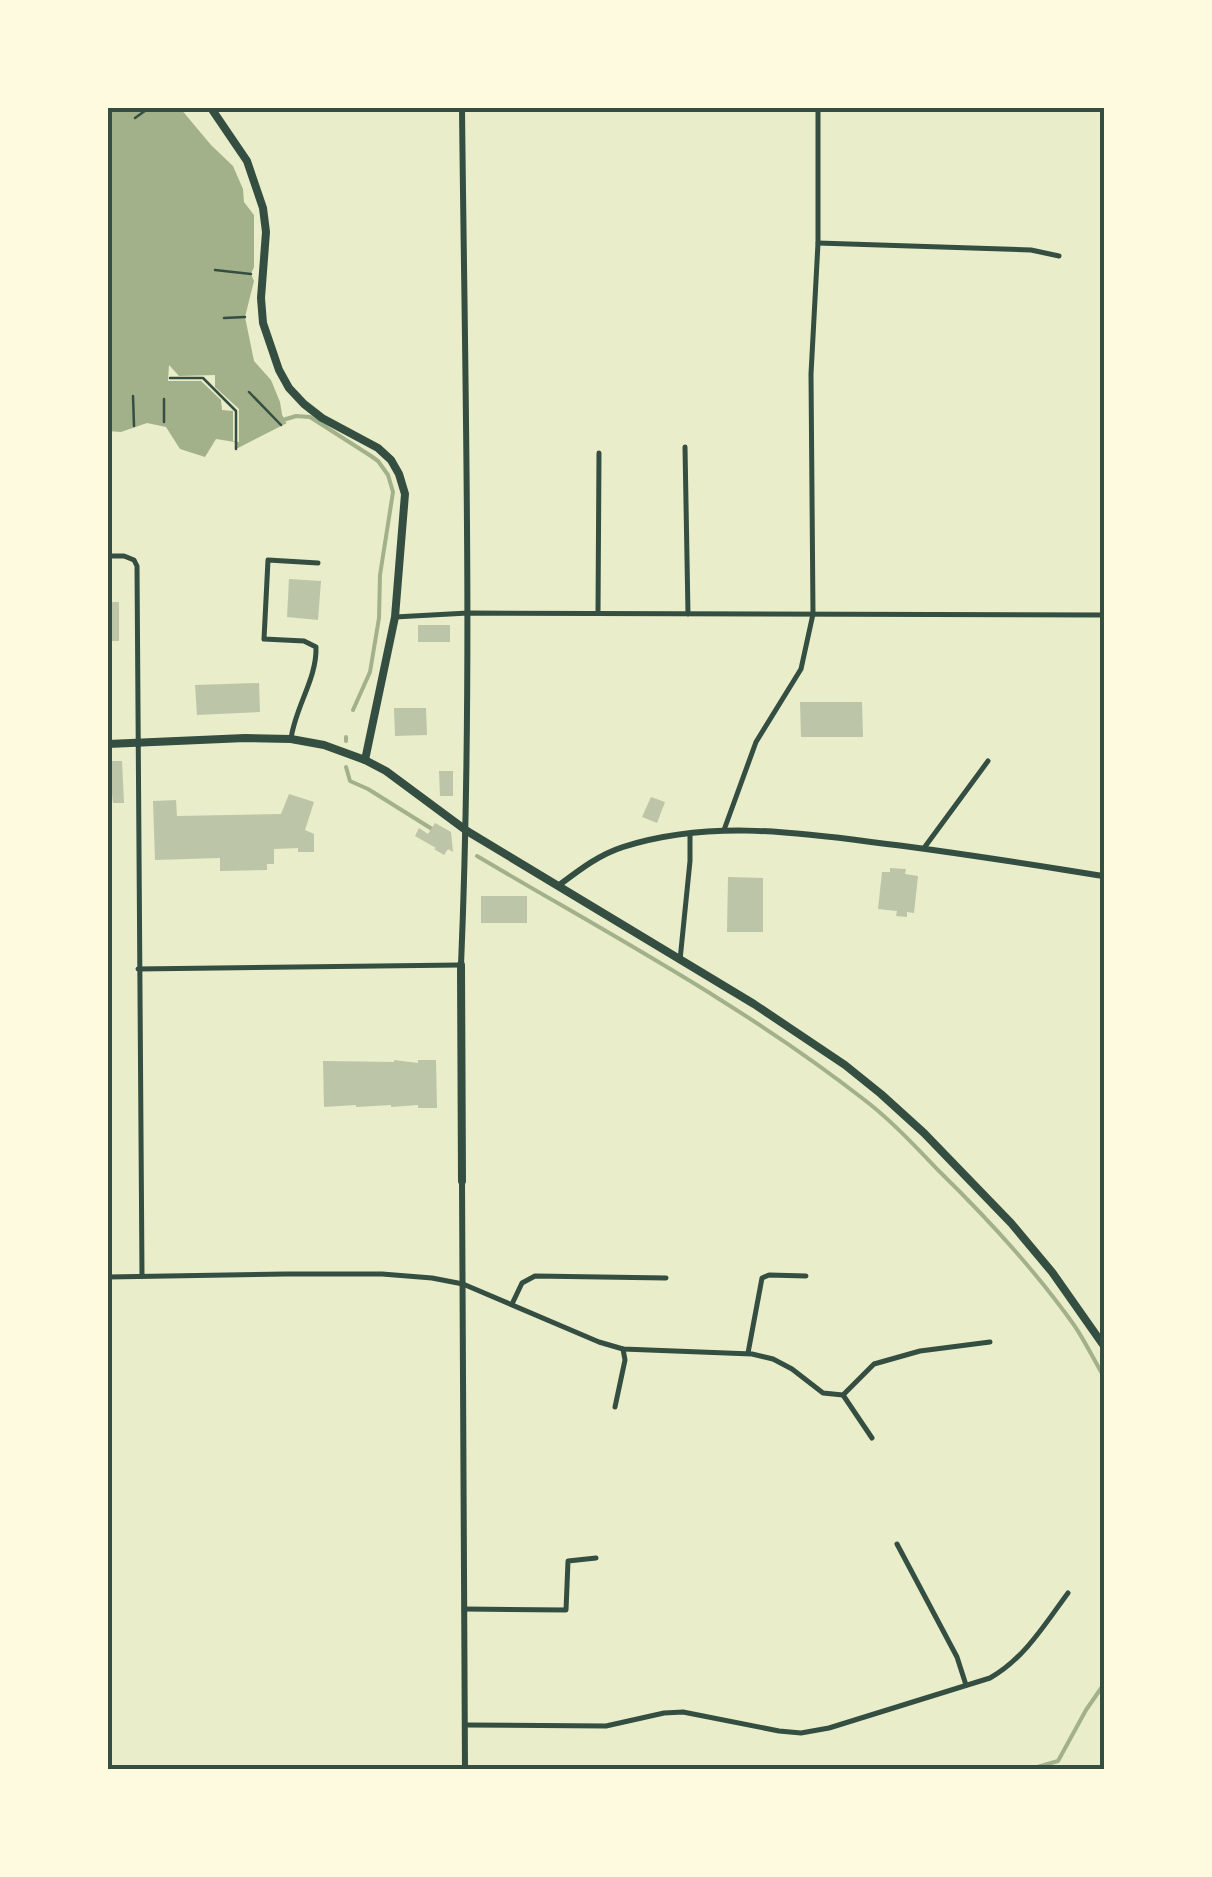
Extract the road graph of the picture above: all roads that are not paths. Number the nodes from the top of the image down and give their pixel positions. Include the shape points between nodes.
1 (211, 108) edge
2 (462, 108) edge
3 (818, 108) edge
4 (818, 244) junction
5 (1058, 256) dead end
6 (686, 447) dead end
7 (599, 453) dead end
8 (108, 556) edge
9 (318, 563) dead end
10 (468, 613) junction
11 (598, 613) junction
12 (688, 614) junction
13 (812, 614) junction
14 (1104, 615) edge
15 (396, 618) junction
16 (290, 739) junction
17 (138, 743) junction
18 (108, 744) edge
19 (365, 760) junction
20 (988, 761) dead end
21 (724, 830) junction
22 (690, 834) junction
23 (466, 835) junction
24 (924, 848) junction
25 (1104, 876) edge
26 (558, 886) junction
27 (680, 960) junction
28 (461, 965) junction
29 (138, 969) junction
30 (462, 1180) joint
31 (142, 1276) junction
32 (806, 1276) dead end
33 (108, 1277) edge
34 (666, 1278) dead end
35 (462, 1284) junction
36 (512, 1304) junction
37 (990, 1342) dead end
38 (1104, 1346) edge
39 (624, 1349) junction
40 (748, 1354) junction
41 (843, 1395) junction
42 (614, 1407) dead end
43 (872, 1438) dead end
44 (898, 1544) dead end
45 (596, 1558) dead end
46 (1068, 1593) dead end
47 (464, 1609) junction
48 (966, 1685) junction
49 (465, 1725) junction
50 (465, 1770) edge

1 - 15 main road via 247,160 263,208 263,323 279,370 304,404 378,448 400,474 406,494
2 - 10 street
3 - 4 street
4 - 5 street
4 - 13 street
6 - 12 street
7 - 11 street
8 - 17 street via 124,556 137,566
9 - 16 street via 268,560 264,639 316,646
10 - 11 street
10 - 15 street
10 - 23 street
11 - 12 street
12 - 13 street
13 - 14 street
13 - 21 street via 801,669 756,742
15 - 19 main road
16 - 17 main road
16 - 19 main road
17 - 18 main road
17 - 29 street
19 - 23 main road
20 - 24 street
21 - 22 street
21 - 24 street
22 - 26 street via 622,847
22 - 27 street
23 - 26 main road
23 - 28 street
24 - 25 street
26 - 27 main road
27 - 38 main road via 845,1065 896,1107 1012,1223
28 - 29 street
28 - 30 main road
29 - 31 street
30 - 35 street
31 - 33 street
31 - 35 street via 382,1274
32 - 40 street via 762,1278
34 - 36 street via 535,1276 522,1283
35 - 36 street
35 - 47 street
36 - 39 street
37 - 41 street via 874,1364
39 - 40 street
39 - 42 street
40 - 41 street via 792,1369 823,1394
41 - 43 street
44 - 48 street
45 - 47 street via 568,1561 566,1610
46 - 48 street via 1020,1656 990,1678
47 - 49 street
48 - 49 street via 802,1733 683,1712 606,1726
49 - 50 street

